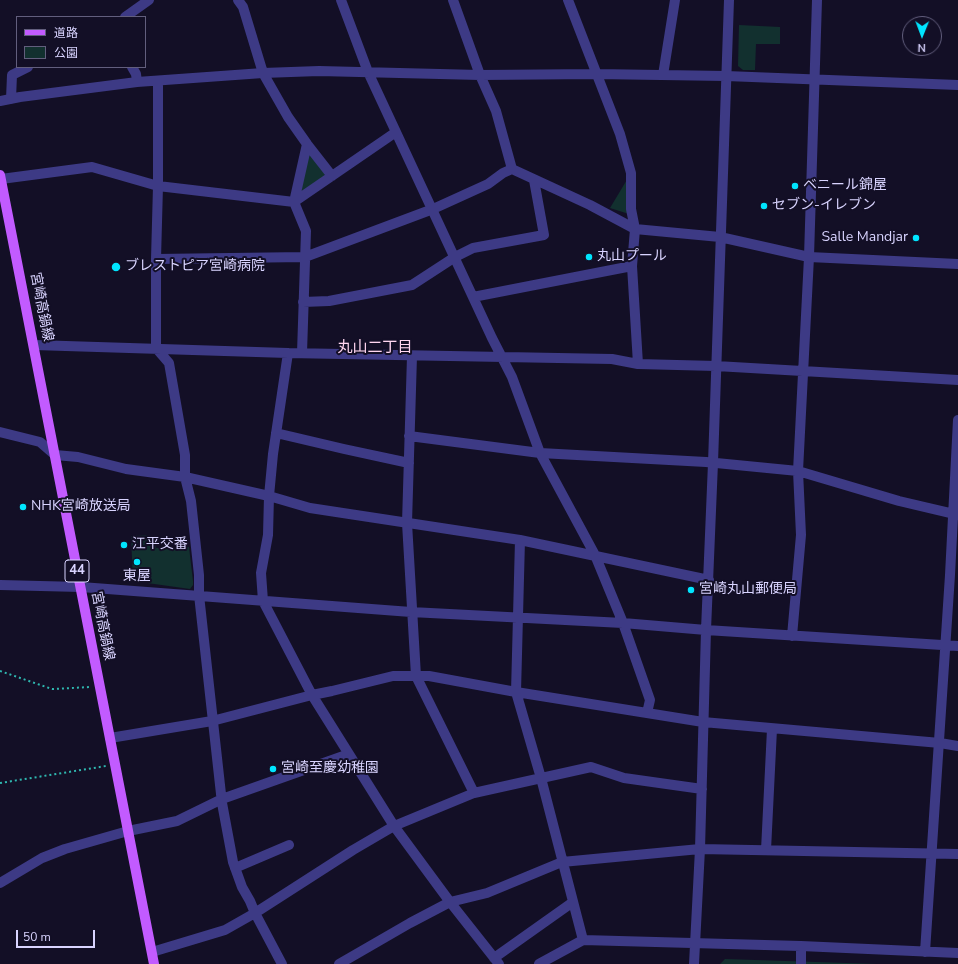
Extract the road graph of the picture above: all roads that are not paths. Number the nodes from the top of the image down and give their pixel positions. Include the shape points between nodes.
1 (149, 0) edge
2 (238, 0) edge
3 (340, 0) edge
4 (453, 0) edge
5 (568, 0) edge
6 (675, 0) edge
7 (729, 0) edge
8 (817, 0) edge
9 (126, 16) edge
10 (26, 68) edge
11 (133, 68) edge
12 (368, 72) junction
13 (263, 73) junction
14 (596, 74) junction
15 (480, 75) junction
16 (663, 75) junction
17 (726, 76) junction
18 (815, 79) junction
19 (158, 81) junction
20 (137, 82) junction
21 (958, 85) edge
22 (11, 99) junction
23 (0, 101) edge
24 (396, 132) junction
25 (307, 144) junction
26 (512, 169) junction
27 (332, 176) junction
28 (0, 177) edge
29 (534, 180) junction
30 (158, 186) junction
31 (294, 202) junction
32 (433, 209) junction
33 (634, 228) junction
34 (720, 237) junction
35 (305, 257) junction
36 (455, 257) junction
37 (810, 257) junction
38 (156, 259) junction
39 (958, 264) edge
40 (632, 266) junction
41 (473, 297) junction
42 (303, 302) junction
43 (34, 345) junction
44 (156, 348) junction
45 (288, 353) junction
46 (302, 353) junction
47 (412, 356) junction
48 (503, 357) junction
49 (638, 364) junction
50 (716, 366) junction
51 (803, 371) junction
52 (958, 380) edge
53 (958, 420) edge
54 (0, 432) edge
55 (276, 433) junction
56 (409, 436) junction
57 (540, 453) junction
58 (55, 455) junction
59 (409, 463) junction
60 (714, 463) junction
61 (798, 471) junction
62 (185, 477) junction
63 (269, 496) junction
64 (956, 515) edge
65 (407, 523) junction
66 (520, 540) junction
67 (595, 555) junction
68 (709, 580) junction
69 (0, 585) edge
70 (81, 588) junction
71 (199, 595) junction
72 (263, 601) junction
73 (411, 612) junction
74 (518, 617) junction
75 (623, 623) junction
76 (706, 630) junction
77 (792, 636) junction
78 (946, 646) junction
79 (958, 646) edge
80 (416, 676) junction
81 (516, 692) junction
82 (312, 695) junction
83 (647, 713) junction
84 (212, 720) junction
85 (703, 722) junction
86 (772, 729) junction
87 (110, 738) junction
88 (940, 743) junction
89 (958, 746) edge
90 (349, 754) junction
91 (541, 778) junction
92 (702, 789) junction
93 (474, 794) junction
94 (222, 799) junction
95 (394, 826) junction
96 (128, 831) junction
97 (289, 845) dead end
98 (700, 849) junction
99 (766, 850) junction
100 (930, 853) junction
101 (958, 854) edge
102 (562, 862) junction
103 (235, 868) junction
104 (0, 882) edge
105 (450, 902) junction
106 (573, 902) junction
107 (254, 913) junction
108 (583, 940) junction
109 (695, 943) junction
110 (802, 946) junction
111 (152, 952) junction
112 (924, 952) junction
113 (958, 953) edge
114 (496, 961) edge
115 (154, 964) edge
116 (282, 964) edge
117 (339, 964) edge
118 (539, 964) edge
119 (694, 964) edge
120 (801, 964) edge

1 - 9 street
2 - 13 street via 243,7
3 - 12 street
4 - 15 street
5 - 14 street
6 - 16 street
7 - 17 street
8 - 18 street
10 - 22 street via 12,75
11 - 20 street
12 - 13 street
12 - 15 street
12 - 24 street
13 - 19 street
13 - 25 street
14 - 15 street
14 - 16 street
14 - 33 street via 620,134 631,173
15 - 26 street via 496,111
16 - 17 street
17 - 18 street
17 - 34 street
18 - 21 street
18 - 37 street
19 - 20 street
19 - 30 street
20 - 22 street
22 - 23 street
24 - 27 street
24 - 32 street
25 - 27 street
25 - 31 street
26 - 29 street
26 - 32 street via 488,184
27 - 31 street
28 - 30 street via 92,167
28 - 43 main road, 宮崎高鍋線 / 44
29 - 33 street
29 - 36 street via 544,235 473,248
30 - 31 street
30 - 38 street
31 - 35 street via 306,231
32 - 35 street
32 - 36 street
33 - 34 street
33 - 40 street
34 - 37 street
34 - 50 street
35 - 38 street
35 - 42 street
36 - 41 street
36 - 42 street via 412,285 329,301
37 - 39 street
37 - 51 street
38 - 44 street
40 - 41 street
40 - 49 street
41 - 48 street
42 - 46 street
43 - 44 street
43 - 58 main road, 宮崎高鍋線 / 44
44 - 45 street
44 - 62 street via 170,363
45 - 46 street
45 - 55 street
46 - 47 street
47 - 48 street
47 - 56 street
48 - 49 street via 612,359
48 - 57 street
49 - 50 street
50 - 51 street
50 - 60 street
51 - 52 street
51 - 61 street
53 - 64 street
54 - 58 street via 40,442
55 - 59 street
55 - 63 street
56 - 57 street
56 - 59 street
57 - 60 street
57 - 67 street
58 - 62 street
58 - 70 main road, 宮崎高鍋線 / 44
59 - 65 street
60 - 61 street
60 - 68 street
61 - 64 street
61 - 77 street via 801,535
62 - 63 street
62 - 71 street via 191,502
63 - 65 street via 310,508
63 - 72 street via 268,535 261,573
64 - 78 street
65 - 66 street
65 - 73 street
66 - 67 street
66 - 74 street
67 - 68 street
67 - 75 street
68 - 76 street
69 - 70 street
70 - 71 street
70 - 87 main road, 宮崎高鍋線 / 44
71 - 72 street
71 - 84 street
72 - 73 street
72 - 82 street
73 - 74 street
73 - 80 street
74 - 75 street
74 - 81 street
75 - 76 street
75 - 83 street via 650,700
76 - 77 street
76 - 85 street
77 - 78 street
78 - 79 street
78 - 88 street
80 - 81 street via 429,676
80 - 82 street via 393,676
80 - 93 street
81 - 83 street
81 - 91 street
82 - 84 street
82 - 90 street
83 - 85 street
84 - 87 street
84 - 94 street
85 - 86 street
85 - 92 street
86 - 88 street
86 - 99 street
87 - 96 main road, 宮崎高鍋線 / 44
88 - 89 street
88 - 100 street
90 - 94 street
90 - 95 street
91 - 92 street via 590,767 624,778
91 - 93 street
91 - 102 street
92 - 98 street
93 - 95 street
94 - 96 street via 177,821
94 - 103 street
95 - 105 street
95 - 107 street
96 - 104 street via 42,858
96 - 111 main road, 宮崎高鍋線 / 44
97 - 103 street
98 - 99 street
98 - 102 street
98 - 109 street
99 - 100 street
100 - 101 street
100 - 112 street
102 - 105 street via 487,893
102 - 106 street
103 - 107 street
105 - 114 street
105 - 117 street
106 - 108 street
106 - 114 street
107 - 111 street via 225,930
107 - 116 street
108 - 109 street
108 - 118 street
109 - 110 street
109 - 119 street
110 - 112 street
110 - 120 street
111 - 115 main road, 宮崎高鍋線 / 44
112 - 113 street

